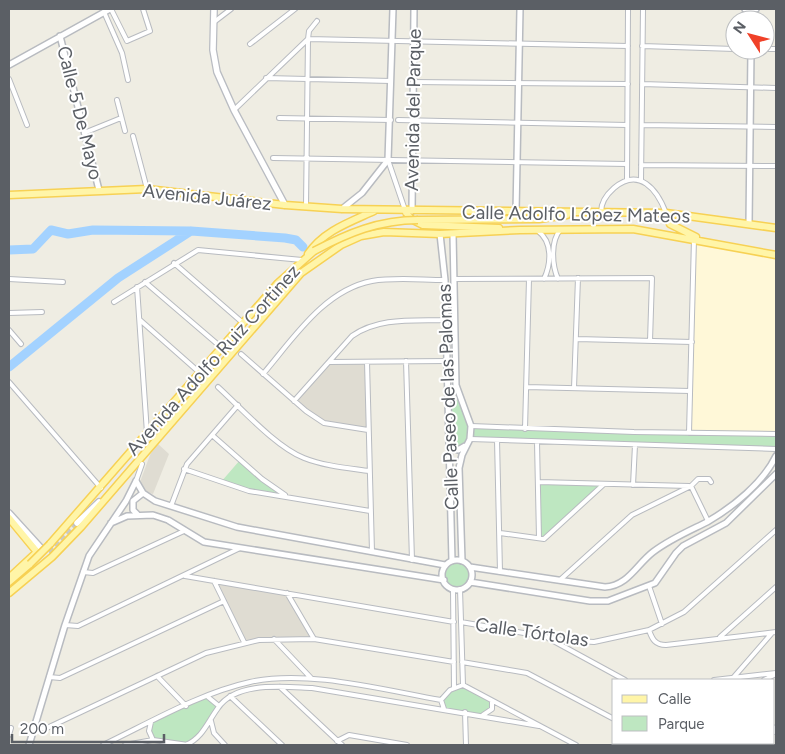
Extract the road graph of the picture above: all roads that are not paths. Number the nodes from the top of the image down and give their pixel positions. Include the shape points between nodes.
1 (111, 9) edge
2 (143, 9) edge
3 (214, 9) edge
4 (231, 9) edge
5 (295, 9) edge
6 (393, 9) edge
7 (414, 9) edge
8 (520, 9) edge
9 (628, 9) edge
10 (643, 9) edge
11 (104, 12) junction
12 (317, 21) dead end
13 (214, 22) junction
14 (60, 36) junction
15 (308, 40) junction
16 (393, 42) junction
17 (414, 43) junction
18 (250, 44) dead end
19 (520, 44) junction
20 (628, 46) junction
21 (642, 46) junction
22 (725, 49) edge
23 (751, 60) edge
24 (9, 65) edge
25 (266, 78) junction
26 (9, 79) edge
27 (308, 79) junction
28 (128, 80) dead end
29 (392, 81) junction
30 (413, 82) junction
31 (519, 83) junction
32 (628, 84) junction
33 (642, 84) junction
34 (751, 88) junction
35 (776, 88) edge
36 (117, 100) dead end
37 (234, 110) junction
38 (121, 118) junction
39 (279, 118) dead end
40 (307, 119) junction
41 (391, 120) junction
42 (398, 120) dead end
43 (413, 120) junction
44 (518, 123) junction
45 (642, 124) junction
46 (27, 125) dead end
47 (628, 125) junction
48 (750, 126) junction
49 (776, 127) edge
50 (125, 131) dead end
51 (84, 132) junction
52 (133, 136) dead end
53 (273, 158) dead end
54 (307, 159) junction
55 (388, 160) junction
56 (412, 161) junction
57 (517, 162) junction
58 (627, 164) junction
59 (641, 164) junction
60 (750, 166) junction
61 (776, 166) edge
62 (627, 180) junction
63 (641, 181) junction
64 (147, 189) junction
65 (99, 190) junction
66 (9, 195) edge
67 (285, 205) junction
68 (306, 206) junction
69 (342, 209) junction
70 (378, 210) junction
71 (408, 211) junction
72 (516, 212) junction
73 (601, 212) junction
74 (586, 213) junction
75 (666, 213) junction
76 (356, 220) junction
77 (749, 224) junction
78 (776, 228) edge
79 (562, 229) junction
80 (520, 230) junction
81 (537, 230) junction
82 (440, 234) junction
83 (453, 234) junction
84 (361, 236) junction
85 (547, 239) junction
86 (554, 239) junction
87 (694, 239) junction
88 (704, 241) junction
89 (454, 251) junction
90 (443, 252) junction
91 (776, 255) edge
92 (304, 258) junction
93 (174, 263) junction
94 (578, 278) junction
95 (9, 279) edge
96 (529, 279) junction
97 (544, 279) junction
98 (558, 279) junction
99 (445, 280) junction
100 (454, 280) junction
101 (63, 282) dead end
102 (146, 282) junction
103 (138, 287) junction
104 (114, 302) dead end
105 (42, 312) dead end
106 (9, 313) edge
107 (140, 320) junction
108 (446, 320) junction
109 (243, 323) junction
110 (9, 330) edge
111 (577, 339) junction
112 (650, 341) junction
113 (692, 342) junction
114 (21, 344) dead end
115 (222, 348) junction
116 (241, 354) dead end
117 (406, 361) junction
118 (447, 361) junction
119 (329, 362) junction
120 (367, 362) junction
121 (200, 373) junction
122 (263, 374) junction
123 (9, 382) edge
124 (218, 387) dead end
125 (526, 387) junction
126 (574, 388) junction
127 (690, 391) junction
128 (294, 401) junction
129 (460, 401) junction
130 (238, 405) junction
131 (448, 405) junction
132 (470, 426) junction
133 (525, 428) junction
134 (368, 430) junction
135 (689, 433) junction
136 (776, 434) edge
137 (147, 435) junction
138 (212, 435) junction
139 (497, 440) junction
140 (468, 442) junction
141 (538, 442) junction
142 (635, 445) junction
143 (450, 447) junction
144 (776, 448) edge
145 (776, 456) edge
146 (142, 464) dead end
147 (184, 469) junction
148 (369, 471) junction
149 (776, 475) edge
150 (136, 481) junction
151 (539, 482) junction
152 (711, 482) dead end
153 (604, 484) junction
154 (633, 485) junction
155 (691, 486) junction
156 (101, 488) junction
157 (114, 488) junction
158 (143, 493) junction
159 (287, 497) junction
160 (171, 506) junction
161 (370, 511) junction
162 (9, 513) edge
163 (137, 514) junction
164 (9, 518) edge
165 (708, 521) junction
166 (77, 523) tunnel mouth
167 (110, 523) junction
168 (776, 530) edge
169 (184, 531) junction
170 (500, 532) junction
171 (677, 537) junction
172 (539, 538) junction
173 (683, 546) junction
174 (40, 547) dead end
175 (243, 547) junction
176 (372, 553) junction
177 (412, 560) junction
178 (452, 561) junction
179 (462, 561) junction
180 (446, 565) junction
181 (470, 568) junction
182 (83, 572) junction
183 (500, 572) junction
184 (185, 576) junction
185 (9, 578) edge
186 (444, 580) junction
187 (560, 580) junction
188 (214, 581) junction
189 (9, 582) edge
190 (470, 582) junction
191 (649, 586) junction
192 (616, 587) junction
193 (776, 587) edge
194 (453, 589) junction
195 (460, 589) junction
196 (9, 593) edge
197 (287, 593) junction
198 (619, 597) junction
199 (224, 601) junction
200 (454, 622) junction
201 (462, 622) junction
202 (662, 624) junction
203 (65, 625) junction
204 (649, 630) junction
205 (774, 633) edge
206 (542, 636) junction
207 (720, 638) junction
208 (274, 639) junction
209 (314, 639) junction
210 (244, 642) junction
211 (454, 662) junction
212 (462, 662) junction
213 (776, 673) edge
214 (157, 676) junction
215 (49, 677) junction
216 (311, 678) junction
217 (733, 678) junction
218 (623, 679) edge
219 (724, 679) edge
220 (463, 685) junction
221 (280, 687) junction
222 (454, 688) junction
223 (230, 696) junction
224 (208, 697) junction
225 (490, 699) junction
226 (441, 700) junction
227 (186, 706) junction
228 (218, 706) junction
229 (444, 709) junction
230 (465, 712) junction
231 (483, 715) junction
232 (612, 718) edge
233 (211, 721) junction
234 (151, 722) junction
235 (539, 726) junction
236 (11, 728) dead end
237 (34, 729) junction
238 (9, 735) edge
239 (153, 740) junction
240 (337, 741) junction
241 (30, 745) edge
242 (104, 745) edge
243 (125, 745) edge
244 (187, 745) edge
245 (225, 745) edge
246 (282, 745) edge
247 (342, 745) edge
248 (407, 745) edge
249 (466, 745) edge
250 (576, 745) edge

1 - 2 street via 127,41 150,31
1 - 11 street
3 - 13 main road
4 - 13 street
5 - 18 street
6 - 16 street
7 - 17 street, Avenida del Parque
8 - 19 street
9 - 20 street
10 - 21 street
11 - 14 street
11 - 28 street via 122,53
12 - 15 street
13 - 37 main road via 214,60
14 - 24 street
14 - 51 street, Calle 5 De Mayo
15 - 16 street
15 - 25 street
15 - 27 street
16 - 17 street
16 - 29 street
17 - 19 street
17 - 30 street, Avenida del Parque
19 - 20 street
19 - 31 street
20 - 32 street
21 - 22 street
21 - 33 street
23 - 34 street
25 - 27 street
25 - 37 street
26 - 46 street
27 - 29 street
27 - 40 street
29 - 41 street
30 - 31 street
30 - 43 street, Avenida del Parque
31 - 32 street
31 - 44 street
32 - 47 street
33 - 34 street
33 - 45 street
34 - 35 street
34 - 48 street
36 - 38 street
37 - 67 main road
38 - 50 street
38 - 51 street
39 - 40 street
40 - 41 street
40 - 54 street
41 - 55 street
42 - 43 street
43 - 44 street
43 - 56 street, Avenida del Parque
44 - 47 street
44 - 57 street
45 - 48 street
45 - 59 street
47 - 58 street
48 - 49 street
48 - 60 street
51 - 65 street, Calle 5 De Mayo
52 - 64 street
53 - 54 street
54 - 55 street
54 - 68 street
55 - 56 street
55 - 69 street via 362,193
55 - 71 street
56 - 57 street
56 - 71 street, Avenida del Parque
57 - 58 street
57 - 72 street
58 - 62 street
59 - 60 street
59 - 63 street
60 - 61 street
60 - 77 street
62 - 63 street
62 - 73 street via 605,198
63 - 75 street via 655,192
64 - 65 main road, Avenida Juárez
64 - 67 main road, Avenida Juárez
65 - 66 main road, Avenida Juárez
67 - 68 main road, Avenida Juárez
68 - 69 main road, Avenida Juárez
69 - 70 main road, Avenida Juárez
70 - 71 main road, Avenida Juárez
70 - 76 main road
71 - 72 main road, Calle Adolfo López Mateos
71 - 80 main road via 411,219 423,225
72 - 74 main road, Calle Adolfo López Mateos
73 - 74 main road, Calle Adolfo López Mateos
73 - 75 main road, Calle Adolfo López Mateos
74 - 92 main road, Avenida Adolfo Ruiz Cortinez, bridge via 539,219 392,221 356,231
75 - 77 main road, Calle Adolfo López Mateos
75 - 88 main road via 675,228
76 - 84 main road via 362,222 364,228
76 - 92 main road via 324,236
77 - 78 main road, Calle Adolfo López Mateos
79 - 81 main road, Calle Adolfo López Mateos
79 - 86 street
79 - 87 main road, Calle Adolfo López Mateos via 633,229
80 - 81 main road, Calle Adolfo López Mateos
80 - 83 main road, Calle Adolfo López Mateos
81 - 85 street
82 - 83 main road, Calle Adolfo López Mateos
82 - 84 main road, Avenida Adolfo Ruiz Cortinez via 384,232
82 - 90 street, Calle Paseo de las Palomas
83 - 89 street, Calle Paseo de las Palomas
84 - 157 main road, Avenida Adolfo Ruiz Cortinez via 322,256 301,272
85 - 86 street
85 - 97 street via 549,265
86 - 98 street via 554,270
87 - 88 main road, Calle Adolfo López Mateos
87 - 113 street
88 - 91 main road, Calle Adolfo López Mateos
89 - 90 street via 448,248
89 - 100 street, Calle Paseo de las Palomas
90 - 99 street, Calle Paseo de las Palomas
92 - 93 street via 204,250 192,252
92 - 109 main road, Avenida Adolfo Ruiz Cortinez
93 - 102 street
93 - 109 street
94 - 98 street
94 - 111 street
94 - 112 street via 652,278
95 - 101 street
96 - 97 street
96 - 100 street
96 - 125 street
97 - 98 street
99 - 108 street, Calle Paseo de las Palomas
99 - 122 street via 373,281 341,294 311,318
100 - 129 street, Calle Paseo de las Palomas via 456,385
102 - 103 street
102 - 115 street
103 - 104 street
103 - 107 street
105 - 106 street
107 - 121 street
107 - 137 street
108 - 118 street, Calle Paseo de las Palomas
108 - 119 street via 373,324 352,336
109 - 115 main road, Avenida Adolfo Ruiz Cortinez
110 - 114 street
111 - 112 street
111 - 126 street
112 - 113 street
113 - 127 street
115 - 121 main road, Avenida Adolfo Ruiz Cortinez
116 - 122 street
117 - 118 street
117 - 120 street
117 - 177 street
118 - 131 street, Calle Paseo de las Palomas
119 - 120 street
119 - 128 street
120 - 134 street
121 - 137 main road, Avenida Adolfo Ruiz Cortinez
122 - 128 street
123 - 156 street
124 - 130 street
125 - 126 street
125 - 133 street
126 - 127 street
127 - 135 street
128 - 134 street via 324,424
129 - 131 street via 452,400
129 - 132 street, Calle Paseo de las Palomas
130 - 138 street
130 - 148 street via 298,455 314,462
131 - 143 street, Calle Paseo de las Palomas
132 - 133 street
132 - 140 street, Calle Paseo de las Palomas
133 - 135 street
134 - 148 street
135 - 136 street
137 - 156 main road, Avenida Adolfo Ruiz Cortinez
138 - 147 street
138 - 159 street
139 - 140 street
139 - 141 street
139 - 170 street
140 - 143 street via 458,450
140 - 179 street, Calle Paseo de las Palomas via 459,468
141 - 142 street
141 - 151 street
142 - 144 street
142 - 154 street
143 - 178 street, Calle Paseo de las Palomas
145 - 165 street via 758,481
146 - 150 street
147 - 159 street via 249,491
147 - 160 street
148 - 161 street
149 - 173 street via 726,524
150 - 158 street
150 - 167 street
151 - 153 street
151 - 172 street
152 - 155 street via 698,479
153 - 154 street
153 - 172 street via 544,539
154 - 155 street
155 - 165 street
155 - 187 street via 632,515
156 - 189 main road, Avenida Adolfo Ruiz Cortinez, bridge via 50,544
157 - 166 main road
157 - 196 main road, Avenida Adolfo Ruiz Cortinez via 52,557
158 - 160 street
158 - 163 street via 133,501 133,510
159 - 161 street
160 - 176 street via 258,533
161 - 176 street
162 - 174 main road
163 - 167 street
163 - 169 street via 168,520
164 - 185 main road via 37,552
165 - 171 street
167 - 182 street
168 - 202 street, Calle Tórtolas via 694,604
169 - 175 street via 204,542
169 - 182 street via 94,573
170 - 172 street
170 - 183 street
171 - 173 street
171 - 192 street via 654,551
173 - 191 street via 655,583
175 - 184 street
175 - 186 street
176 - 177 street
177 - 180 street
178 - 179 street
178 - 180 street
179 - 181 street
180 - 186 street
181 - 183 street
181 - 190 street
182 - 203 street
183 - 187 street
184 - 188 street, Calle Tórtolas
184 - 203 street via 78,626
186 - 194 street
187 - 192 street
188 - 197 street, Calle Tórtolas
188 - 199 street
190 - 195 street
190 - 198 street via 590,601
191 - 198 street
191 - 202 street
192 - 198 street
193 - 207 street
194 - 195 street
194 - 200 street
195 - 201 street
197 - 200 street, Calle Tórtolas
197 - 209 street
199 - 210 street
199 - 215 street via 60,678
200 - 211 street
201 - 206 street, Calle Tórtolas
201 - 212 street
202 - 204 street, Calle Tórtolas
203 - 215 street
204 - 206 street, Calle Tórtolas via 594,642
204 - 207 street via 652,639 661,645
205 - 207 street
205 - 217 street
206 - 218 street
208 - 209 street
208 - 210 street
208 - 216 street
209 - 211 street
210 - 214 street via 206,653
211 - 222 street
212 - 220 street
212 - 232 street via 526,673
213 - 217 street
214 - 227 street
214 - 237 street via 47,728
215 - 237 street
216 - 224 street via 251,682
216 - 226 street
217 - 219 street
220 - 222 street
220 - 225 street
221 - 223 street
221 - 229 street via 312,688
221 - 240 street
222 - 226 street
223 - 228 street
223 - 246 street
224 - 227 street
224 - 228 street
225 - 231 street via 494,706
225 - 235 street
226 - 229 street
227 - 234 street
228 - 233 street
229 - 230 street
230 - 231 street
230 - 249 street
231 - 235 street
233 - 244 street via 200,736
233 - 245 street via 214,734
234 - 239 street via 149,731
234 - 242 street
235 - 250 street
236 - 238 street
237 - 241 street
239 - 243 street
239 - 244 street
240 - 247 street
240 - 248 street via 348,736

